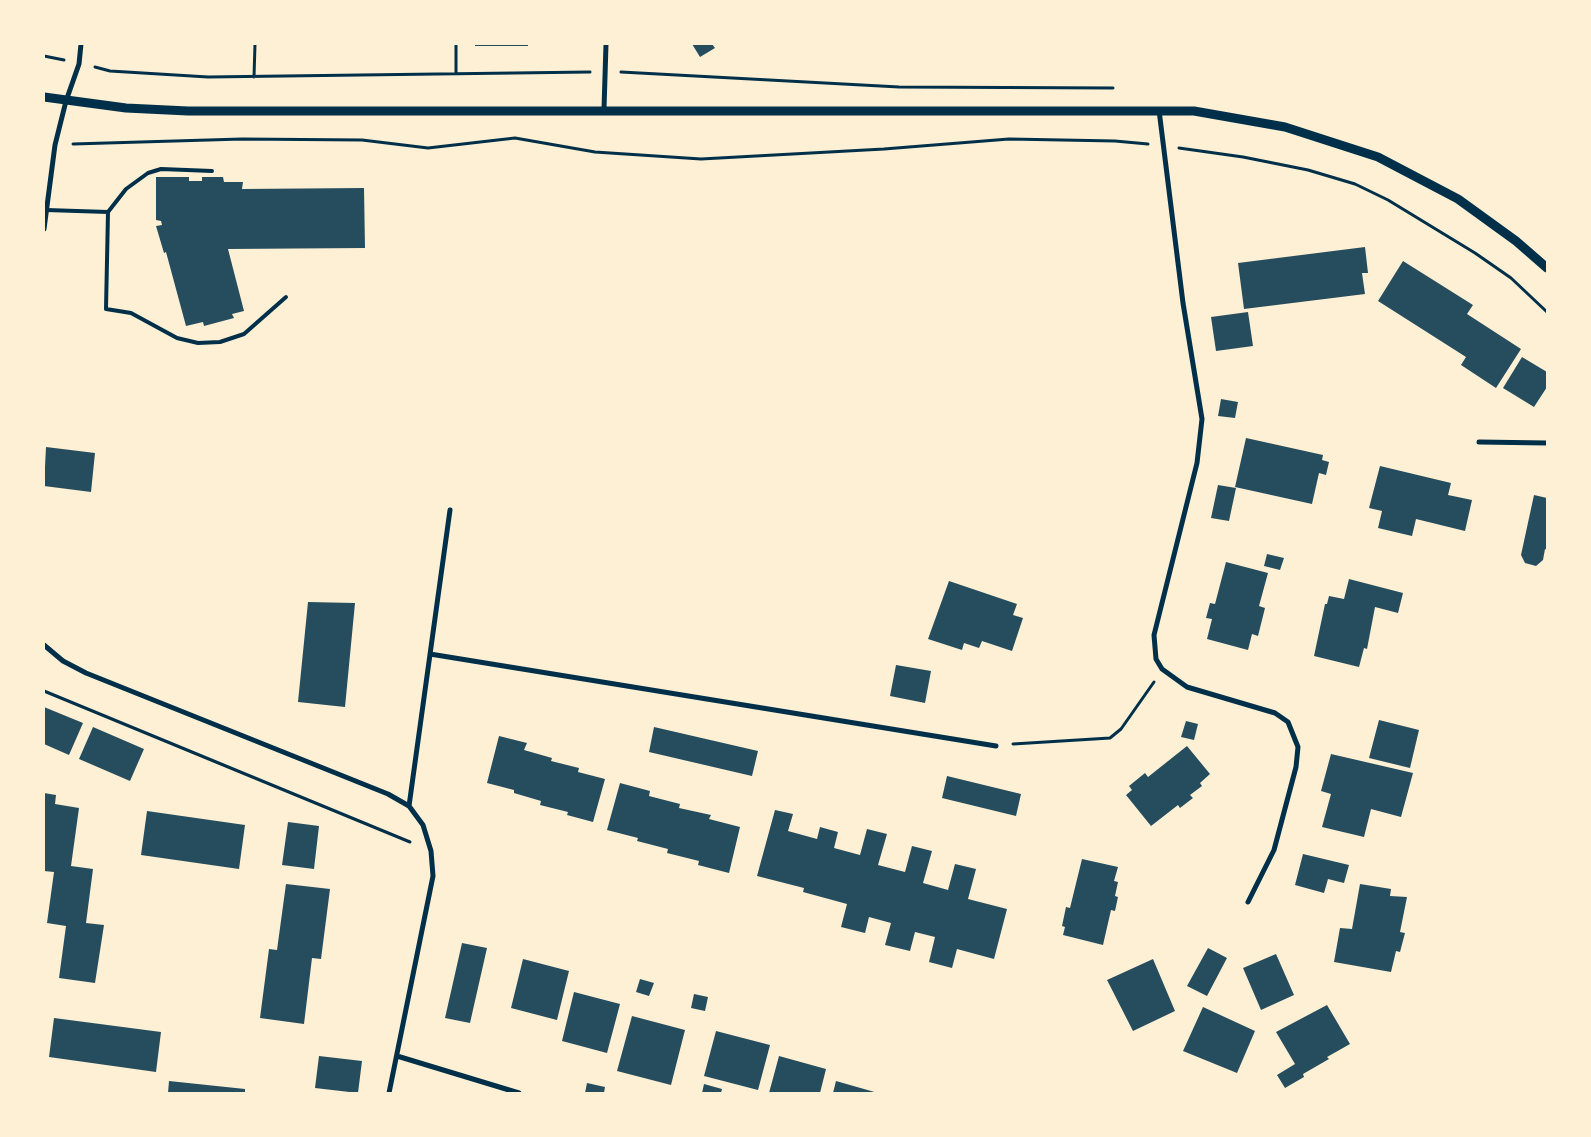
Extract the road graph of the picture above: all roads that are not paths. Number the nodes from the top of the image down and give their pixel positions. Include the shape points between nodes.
1 (82, 44) edge
2 (606, 44) edge
3 (44, 97) edge
4 (66, 102) junction
5 (604, 109) junction
6 (1159, 110) junction
7 (212, 171) dead end
8 (46, 210) junction
9 (108, 212) junction
10 (44, 229) edge
11 (1547, 268) edge
12 (286, 297) dead end
13 (1479, 442) dead end
14 (1547, 443) edge
15 (450, 510) dead end
16 (44, 645) edge
17 (430, 654) junction
18 (996, 746) road end
19 (409, 806) junction
20 (1248, 902) dead end
21 (397, 1056) junction
22 (389, 1093) edge
23 (518, 1093) edge

1 - 4 street
2 - 5 street
3 - 4 street
4 - 5 street via 188,111
4 - 8 street via 55,145
5 - 6 street
6 - 11 street via 1194,110 1285,128 1378,157 1458,199 1516,240
6 - 20 street via 1183,303 1202,419 1197,463 1154,635 1156,659 1162,669 1187,687 1275,713 1288,722 1298,747 1296,768 1274,850
7 - 9 lane via 161,169 148,173 126,189
8 - 9 lane
8 - 10 street
9 - 12 lane via 106,309 131,313 177,338 220,342 244,334
13 - 14 street
15 - 17 street
16 - 19 street via 63,661 86,673 388,794
17 - 18 street
17 - 19 street
19 - 21 street via 423,825 431,851 433,876
21 - 22 street
21 - 23 street

